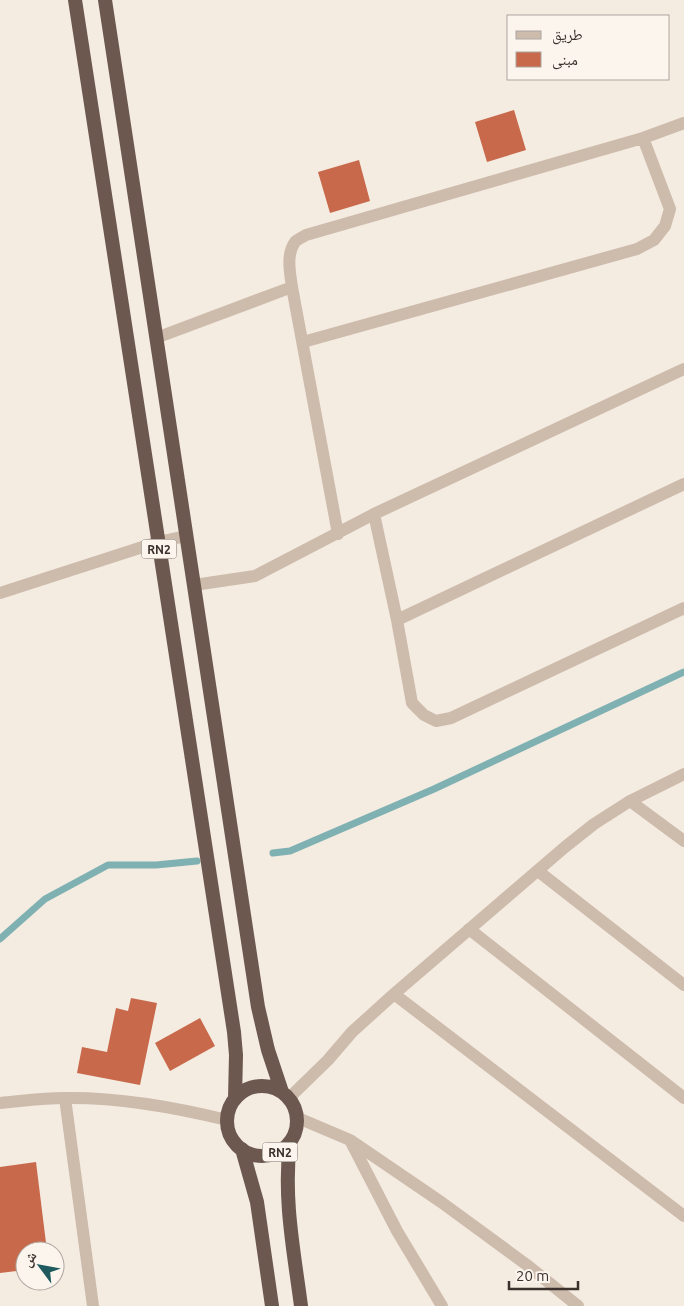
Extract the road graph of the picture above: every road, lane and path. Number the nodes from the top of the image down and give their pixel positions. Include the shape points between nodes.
1 (75, 0) edge
2 (105, 0) edge
3 (684, 123) edge
4 (643, 138) junction
5 (292, 287) junction
6 (156, 338) junction
7 (303, 342) junction
8 (684, 369) edge
9 (684, 484) edge
10 (374, 514) junction
11 (338, 534) junction
12 (186, 536) junction
13 (158, 542) junction
14 (194, 585) junction
15 (0, 593) edge
16 (684, 608) edge
17 (397, 620) junction
18 (684, 774) edge
19 (630, 801) junction
20 (684, 841) edge
21 (538, 870) junction
22 (469, 929) junction
23 (684, 986) edge
24 (394, 994) junction
25 (285, 1095) junction
26 (65, 1098) junction
27 (684, 1098) edge
28 (235, 1100) junction
29 (0, 1103) edge
30 (298, 1118) junction
31 (228, 1120) junction
32 (350, 1140) junction
33 (290, 1143) junction
34 (242, 1150) junction
35 (684, 1216) edge
36 (93, 1306) edge
37 (272, 1306) edge
38 (301, 1306) edge
39 (442, 1306) edge
40 (578, 1306) edge

1 - 13 highway, RN2
2 - 6 highway, RN2
3 - 4 street
4 - 5 street via 306,235 296,241 292,250
4 - 7 street via 670,209 665,226 654,240 637,249
5 - 6 street
5 - 7 street
6 - 12 highway, RN2
7 - 11 street
8 - 10 street
9 - 17 street
10 - 11 street
10 - 17 street
11 - 14 street via 256,576
12 - 13 street
12 - 14 highway, RN2
13 - 15 street
13 - 28 highway, RN2 via 233,1025
14 - 25 highway, RN2 via 258,1007 268,1050
16 - 17 street via 451,718 436,721 412,703
18 - 19 street
19 - 20 street
19 - 21 street via 594,824
21 - 22 street
21 - 23 street
22 - 24 street
22 - 27 street
24 - 25 street via 352,1032 328,1060
24 - 35 street
25 - 28 highway via 270,1087 257,1087 245,1091
25 - 30 highway, RN2 via 295,1107
26 - 29 street
26 - 31 street via 145,1103
26 - 36 street
28 - 31 highway, RN2 via 229,1109
30 - 32 street
30 - 33 highway, RN2
31 - 34 highway, RN2 via 229,1132
32 - 39 street via 397,1231
32 - 40 street via 449,1208
33 - 34 highway, RN2 via 280,1152 267,1156 254,1156
33 - 38 highway, RN2 via 287,1198
34 - 37 highway, RN2 via 257,1202

